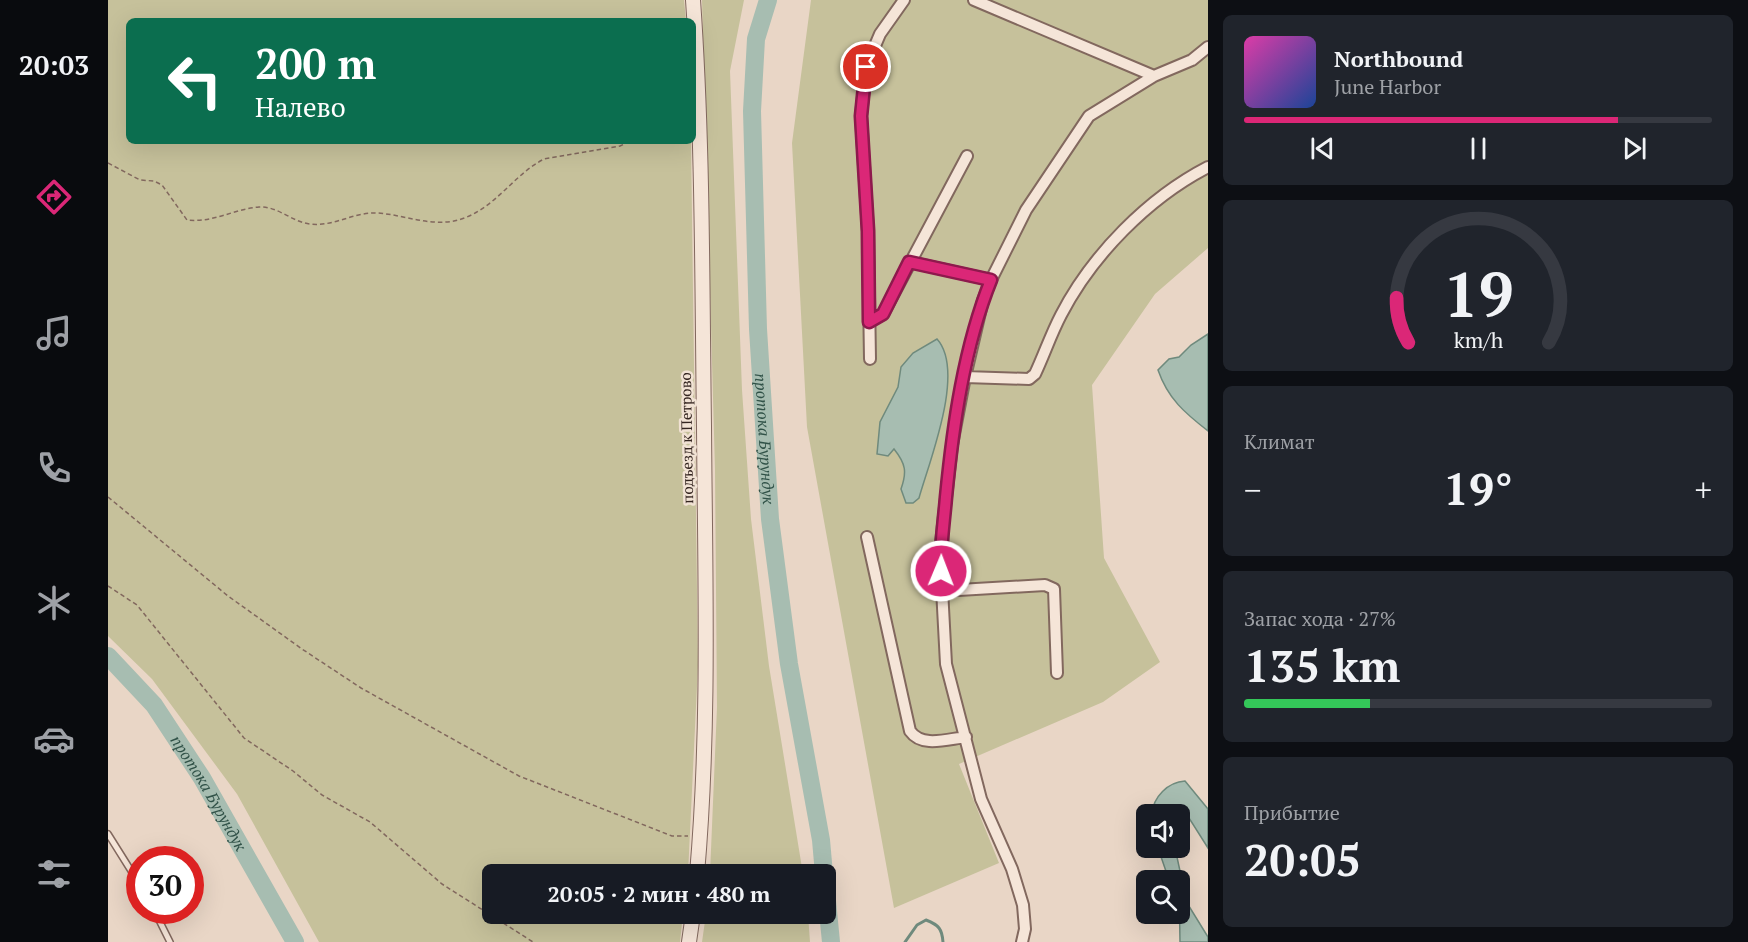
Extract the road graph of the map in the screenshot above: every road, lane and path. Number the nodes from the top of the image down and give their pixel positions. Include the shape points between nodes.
1 (693, 0) edge
2 (904, 0) edge
3 (974, 0) edge
4 (694, 18) edge
5 (1208, 47) edge
6 (1154, 76) junction
7 (696, 86) edge
8 (624, 144) edge
9 (967, 156) dead end
10 (108, 163) edge
11 (1208, 167) edge
12 (909, 262) junction
13 (991, 280) junction
14 (869, 322) junction
15 (870, 359) dead end
16 (964, 377) junction
17 (108, 498) edge
18 (867, 537) dead end
19 (108, 586) edge
20 (942, 591) junction
21 (1057, 673) dead end
22 (966, 737) junction
23 (108, 834) edge
24 (701, 835) junction
25 (126, 863) edge
26 (698, 864) edge
27 (161, 924) edge
28 (692, 924) edge
29 (170, 942) edge
30 (533, 942) edge
31 (689, 942) edge
32 (1023, 942) edge

1 - 4 street, подъезд к Петрово
2 - 14 street via 880,34 866,67 861,116
3 - 6 street
5 - 6 street via 1192,60
6 - 13 street via 1089,116 1026,210
7 - 24 street, подъезд к Петрово via 705,553 705,774
8 - 10 path via 544,159 483,209 450,222 431,223 377,213 327,225 306,224 270,207 211,220 187,220 162,185 140,180
9 - 12 street
11 - 16 street via 1147,209 1092,265 1060,315 1035,374 1029,379
12 - 13 street
12 - 14 street via 883,314
13 - 16 street
14 - 15 street
16 - 20 street via 940,551
17 - 24 path via 228,596 302,649 460,745 519,776 576,796 602,811 672,836
18 - 22 street via 910,731 916,739 924,741
19 - 30 path via 137,605 252,745 322,795 370,822 464,899
20 - 21 street via 1046,585 1054,589
20 - 22 street via 946,664
22 - 32 street via 981,799 1012,869 1023,905
23 - 25 lane
24 - 26 street, подъезд к Петрово
27 - 29 lane
28 - 31 street

